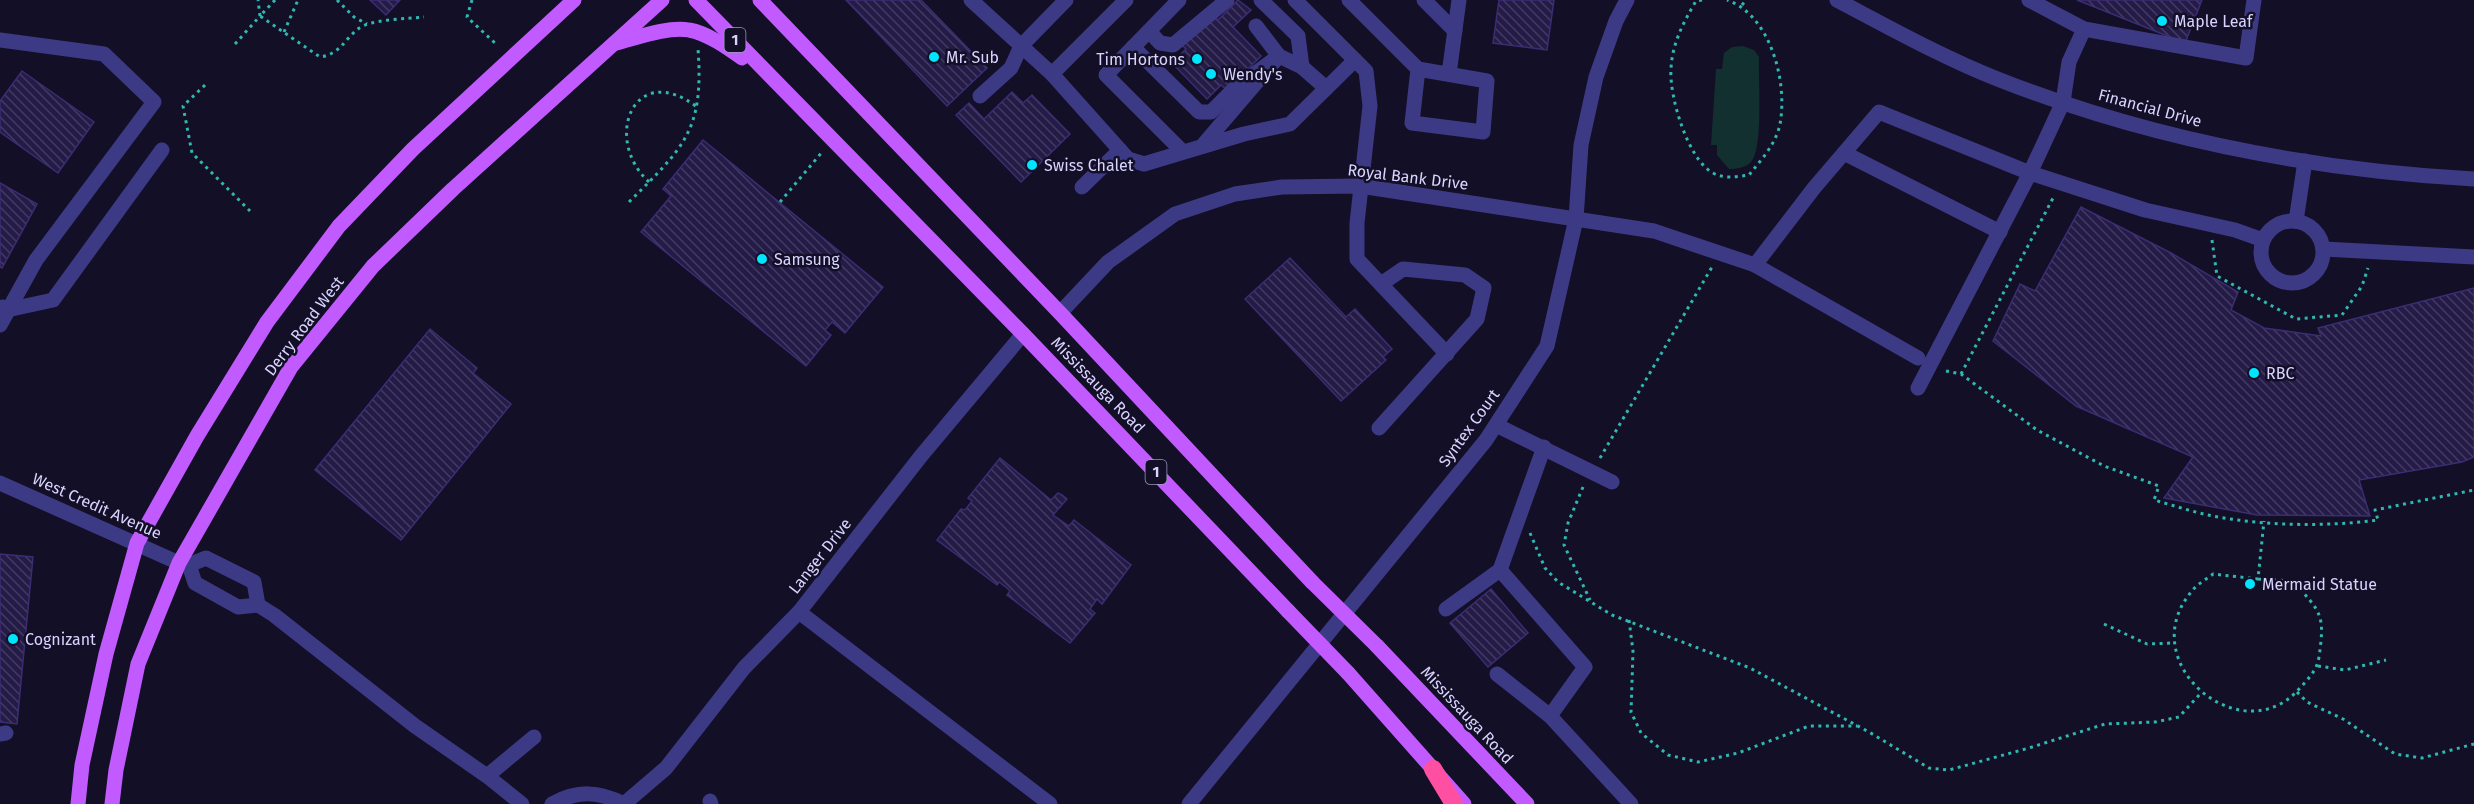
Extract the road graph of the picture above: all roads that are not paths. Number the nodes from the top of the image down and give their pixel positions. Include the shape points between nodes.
1 (662, 0) edge
2 (696, 0) edge
3 (760, 0) edge
4 (776, 0) edge
5 (1066, 0) edge
6 (1126, 0) edge
7 (1179, 0) edge
8 (1227, 0) edge
9 (1261, 0) edge
10 (1348, 0) edge
11 (1424, 0) edge
12 (1459, 0) edge
13 (1627, 0) edge
14 (1837, 0) edge
15 (2029, 0) edge
16 (2254, 0) edge
17 (571, 2) edge
18 (982, 3) edge
19 (1303, 3) edge
20 (1256, 26) dead end
21 (787, 27) junction
22 (2084, 29) junction
23 (1149, 31) junction
24 (1455, 31) junction
25 (0, 40) edge
26 (613, 44) junction
27 (1021, 46) junction
28 (1133, 47) junction
29 (1279, 56) junction
30 (1355, 60) junction
31 (1302, 67) junction
32 (1418, 69) junction
33 (1052, 74) junction
34 (1449, 74) junction
35 (774, 81) junction
36 (1326, 88) junction
37 (980, 96) dead end
38 (2063, 102) junction
39 (1203, 145) junction
40 (162, 150) dead end
41 (1120, 150) junction
42 (1182, 151) junction
43 (1844, 153) junction
44 (2305, 161) junction
45 (2030, 173) junction
46 (2474, 179) edge
47 (1360, 186) junction
48 (1082, 187) dead end
49 (1576, 219) junction
50 (2296, 221) junction
51 (2000, 232) junction
52 (2263, 240) junction
53 (2324, 249) junction
54 (2474, 257) edge
55 (1755, 265) junction
56 (1381, 284) junction
57 (3, 308) edge
58 (1060, 313) junction
59 (0, 325) edge
60 (1023, 334) junction
61 (1447, 354) junction
62 (1924, 363) junction
63 (1918, 388) dead end
64 (1496, 425) junction
65 (1379, 428) dead end
66 (1544, 447) junction
67 (1612, 482) dead end
68 (0, 483) edge
69 (137, 543) junction
70 (184, 564) junction
71 (1500, 570) junction
72 (258, 605) junction
73 (1446, 609) dead end
74 (799, 612) junction
75 (1497, 674) dead end
76 (1550, 716) junction
77 (534, 737) dead end
78 (1433, 769) junction
79 (487, 776) junction
80 (78, 804) edge
81 (112, 804) edge
82 (522, 804) edge
83 (552, 804) edge
84 (624, 804) edge
85 (1050, 804) edge
86 (1189, 804) edge
87 (1454, 804) edge
88 (1464, 804) edge
89 (1527, 804) edge
90 (1631, 804) edge

1 - 26 main road, Derry Road West
2 - 35 main road, Mississauga Road / 1
3 - 21 main road, Mississauga Road / 1
4 - 21 main road
5 - 27 street
6 - 33 street
7 - 23 street
8 - 23 street via 1173,45 1160,43
9 - 31 street via 1298,36
10 - 32 street
11 - 24 street
12 - 24 street
13 - 49 street, Syntex Court via 1596,77 1581,145
14 - 38 street, Financial Drive via 1936,52
15 - 22 street
16 - 22 street via 2246,58
17 - 69 main road, Derry Road West via 413,149 331,235 267,322
18 - 27 street
19 - 30 street
20 - 29 street
21 - 58 main road, Mississauga Road / 1
22 - 38 street via 2069,62
23 - 28 street
24 - 34 street
25 - 57 street via 104,54 154,102
26 - 35 main road via 651,33 689,30 728,47
26 - 70 main road, Derry Road West via 373,266 291,367
27 - 33 street
27 - 37 street via 1011,68
28 - 29 street via 1199,112 1211,112 1234,89
28 - 42 street via 1106,75
29 - 31 street
29 - 39 street
30 - 36 street
30 - 47 street via 1366,71 1370,106
31 - 36 street
32 - 34 street
32 - 34 street via 1412,123 1483,132 1488,81
33 - 41 street
35 - 60 main road, Mississauga Road / 1
36 - 39 street via 1290,124
38 - 44 street, Financial Drive via 2159,130
38 - 45 street
39 - 42 street
40 - 57 street via 53,300
41 - 42 street via 1128,159 1144,164
41 - 48 street
43 - 45 street via 1879,112
43 - 51 street
43 - 55 street
44 - 46 street, Financial Drive
44 - 50 street
45 - 51 street
45 - 52 street via 2145,210
47 - 49 street, Royal Bank Drive
47 - 56 street via 1357,259
47 - 58 street, Royal Bank Drive via 1282,187 1235,194 1175,214 1108,262
49 - 55 street, Royal Bank Drive via 1654,231
49 - 64 street, Syntex Court via 1547,346
50 - 52 street via 2280,223
50 - 53 street via 2318,233
51 - 62 street
52 - 53 street via 2261,259 2267,271 2292,283 2313,275 2321,264
53 - 54 street
55 - 62 street, Royal Bank Drive
56 - 61 street
56 - 61 street via 1403,269 1465,275 1484,288 1477,319
57 - 59 street
58 - 89 main road, Mississauga Road / 1, bridge
60 - 74 street, Langer Drive
60 - 78 main road, Mississauga Road / 1, bridge via 1348,673
61 - 65 street
62 - 63 street
64 - 66 street
64 - 86 street, Syntex Court
66 - 67 street
66 - 71 street
68 - 69 street, West Credit Avenue
69 - 70 street, West Credit Avenue
69 - 80 main road, Derry Road West via 106,654 82,765
70 - 72 street via 195,583 238,607
70 - 72 street via 206,558 254,582
70 - 81 main road, Derry Road West via 138,664
71 - 73 street
71 - 76 street via 1585,666
72 - 79 street via 415,726
74 - 84 street via 744,668 666,768
74 - 85 street, Langer Drive
75 - 76 street
76 - 90 street
77 - 79 street
78 - 87 highway
78 - 88 main road, Mississauga Road / 1
79 - 82 street
83 - 84 street via 578,794 594,793

